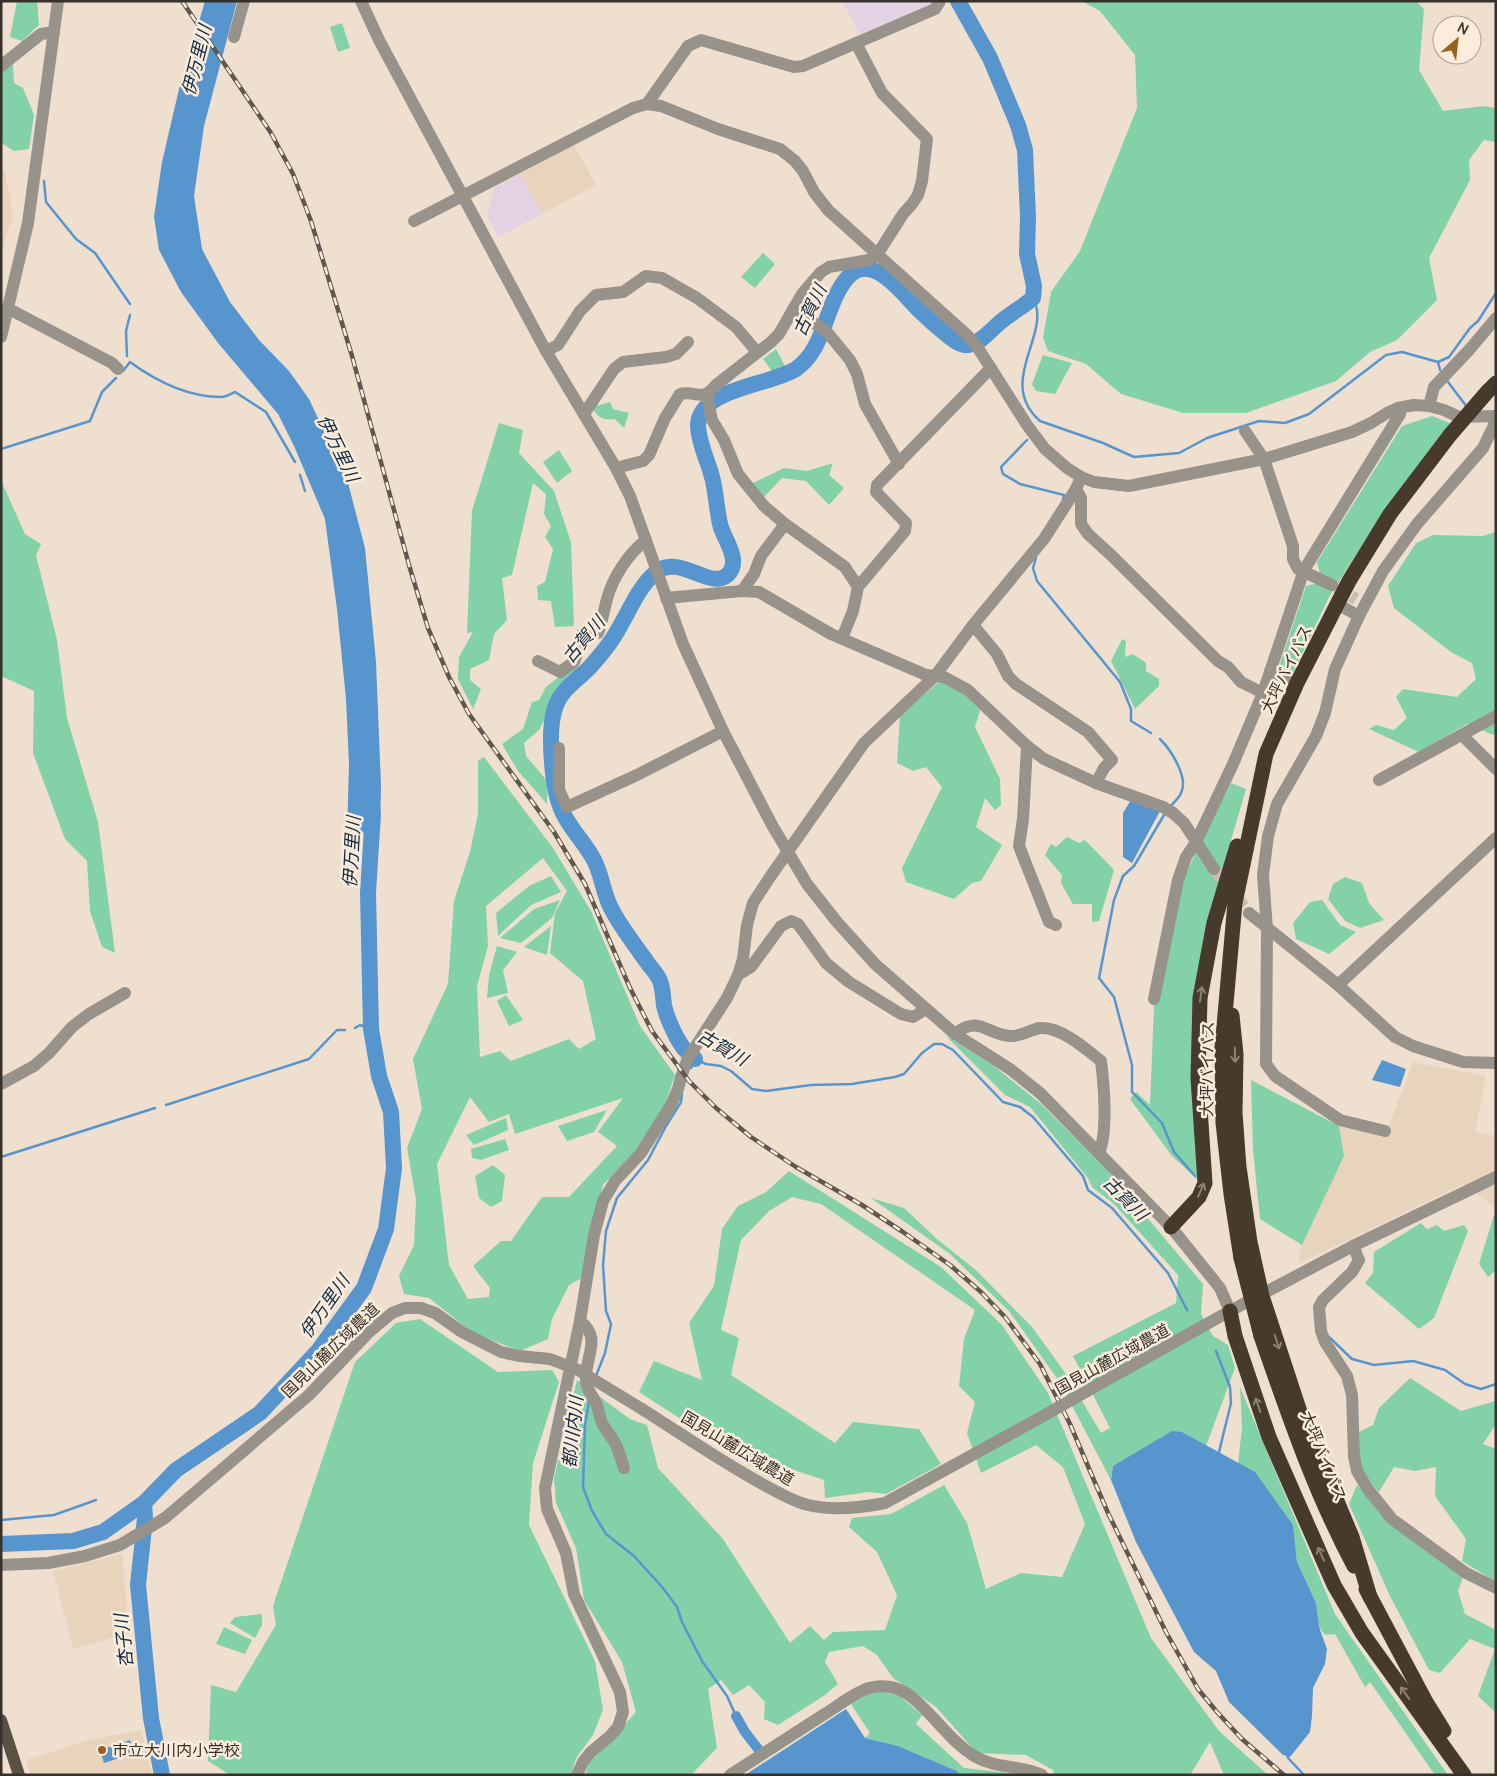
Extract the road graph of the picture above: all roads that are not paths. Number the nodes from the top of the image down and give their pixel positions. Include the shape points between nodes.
1 (58, 1) edge
2 (244, 1) edge
3 (362, 1) edge
4 (940, 1) edge
5 (54, 32) junction
6 (234, 37) dead end
7 (856, 43) junction
8 (1, 66) edge
9 (648, 104) junction
10 (463, 195) junction
11 (414, 221) dead end
12 (877, 255) junction
13 (9, 309) junction
14 (793, 309) junction
15 (1496, 318) edge
16 (1, 337) edge
17 (688, 342) dead end
18 (546, 351) junction
19 (757, 352) junction
20 (991, 368) junction
21 (118, 369) dead end
22 (1492, 387) edge
23 (710, 402) junction
24 (1428, 406) junction
25 (1398, 408) junction
26 (584, 414) junction
27 (1496, 417) edge
28 (1245, 431) dead end
29 (1264, 459) junction
30 (899, 464) junction
31 (616, 468) junction
32 (1079, 483) junction
33 (785, 524) junction
34 (646, 540) junction
35 (1304, 570) junction
36 (1383, 571) junction
37 (1332, 585) tunnel mouth
38 (858, 587) junction
39 (742, 591) junction
40 (664, 593) junction
41 (1356, 599) dead end
42 (1337, 604) junction
43 (1359, 616) junction
44 (973, 625) junction
45 (842, 638) junction
46 (538, 661) dead end
47 (1270, 670) junction
48 (935, 676) junction
49 (1297, 683) junction
50 (1263, 693) junction
51 (1496, 716) edge
52 (724, 731) junction
53 (1462, 735) junction
54 (1027, 746) junction
55 (560, 748) dead end
56 (1266, 754) junction
57 (1496, 769) edge
58 (1379, 780) dead end
59 (1096, 783) junction
60 (1496, 838) edge
61 (1196, 842) junction
62 (788, 853) junction
63 (1214, 869) tunnel mouth
64 (1249, 914) tunnel mouth
65 (1056, 925) dead end
66 (1267, 929) junction
67 (1228, 972) junction
68 (738, 975) junction
69 (1338, 984) junction
70 (125, 993) dead end
71 (1154, 998) dead end
72 (926, 1009) junction
73 (955, 1034) junction
74 (1496, 1063) edge
75 (1, 1084) edge
76 (1385, 1131) dead end
77 (1100, 1153) junction
78 (1496, 1177) edge
79 (1171, 1227) junction
80 (1353, 1246) junction
81 (1262, 1296) junction
82 (1230, 1311) junction
83 (580, 1322) junction
84 (574, 1368) junction
85 (624, 1468) dead end
86 (1, 1565) edge
87 (1496, 1588) edge
88 (1370, 1597) junction
89 (1, 1720) edge
90 (19, 1775) edge
91 (578, 1775) edge
92 (730, 1775) edge
93 (1042, 1775) edge
94 (1464, 1775) edge
95 (1470, 1775) edge

1 - 5 street
2 - 6 street
3 - 10 street via 379,40
4 - 7 street via 935,9
5 - 8 street via 41,34
5 - 13 street via 28,223
7 - 9 street via 794,67 701,40 688,46
7 - 12 street via 882,93 927,139 918,195
9 - 10 street via 633,108
9 - 12 street via 769,144 787,154 803,171 828,210
10 - 11 street
10 - 18 street
12 - 14 street via 821,272
12 - 20 street via 967,334
13 - 16 street
13 - 21 street
14 - 19 street via 780,334
14 - 30 street via 823,328 850,360 865,404
15 - 24 street via 1434,387
17 - 26 street via 676,354 623,362 614,369
18 - 19 street via 558,345 580,311 596,295 623,292 646,276 662,278 697,298 736,327
18 - 26 street
19 - 23 street via 716,386
20 - 30 street
20 - 32 street via 1045,449
22 - 42 highway, 大坪バイパス, bridge via 1390,514
23 - 31 street via 702,396 680,394 649,455 643,461
23 - 33 street via 712,420 738,474 764,506
24 - 25 street
24 - 27 street via 1459,417
25 - 29 street via 1352,432
25 - 35 street via 1400,414
26 - 31 street
27 - 36 street via 1483,448 1417,524
28 - 29 street
29 - 32 street via 1129,486
29 - 35 street via 1294,546 1293,558 1298,569
30 - 38 street via 878,485 876,492 906,523 905,531
31 - 34 street
32 - 44 street via 1044,539
32 - 50 street via 1081,524 1088,534 1218,661 1242,682
33 - 38 street via 845,567
33 - 39 street via 760,556 754,574
34 - 40 street
34 - 46 street via 634,550 616,576 598,633 586,630 580,636 574,662 560,672
35 - 37 street
35 - 47 street
36 - 41 street via 1377,572 1361,598
36 - 43 street
38 - 45 street
39 - 40 street
39 - 45 street via 758,592
40 - 52 street via 683,644
42 - 43 street
42 - 49 highway, 大坪バイパス
43 - 66 street via 1335,670 1316,736 1278,804 1268,836 1263,874
44 - 48 street
44 - 59 street via 1016,684 1088,732 1112,760
45 - 48 street
47 - 49 street
47 - 50 street
48 - 54 street via 944,677 968,690
48 - 62 street via 864,743
49 - 56 highway, 大坪バイパス
50 - 61 street
51 - 53 street
52 - 55 street via 567,807 559,790
52 - 62 street
53 - 57 street
53 - 58 street
54 - 59 street via 1044,759
54 - 65 street via 1019,846 1049,922
56 - 67 highway, 大坪バイパス via 1235,903
79 -> 56 highway via 1198,1197 1205,1183 1198,1078 1200,998 1214,923
59 - 61 street via 1163,807 1184,823
60 - 69 street
61 - 63 street
61 - 71 street via 1178,880
62 - 68 street via 753,903
62 - 72 street via 837,922 875,964
64 - 66 street
66 - 69 street
66 - 76 street via 1266,1064 1275,1076 1340,1120
67 -> 81 highway via 1236,1054 1234,1113 1239,1167
67 - 88 highway, 大坪バイパス, bridge via 1222,1048 1223,1123 1241,1258 1261,1336 1286,1411 1335,1531
68 - 72 street via 751,967 781,926 791,921 798,924 826,963 849,982 901,1014 913,1017
68 - 83 street via 690,1055 671,1105 641,1153 615,1181 603,1201
69 - 74 street via 1395,1037 1463,1062
70 - 75 street via 72,1027 34,1066
72 - 73 street
73 - 77 street via 1010,1069 1040,1093
73 - 77 street via 976,1025 1010,1036 1041,1028 1053,1029 1101,1061 1104,1088
77 - 79 street
78 - 80 street, 国見山麓広域農道
79 - 82 street via 1220,1288
80 - 81 street, 国見山麓広域農道
80 - 87 street via 1359,1260 1356,1266 1319,1308 1324,1342 1347,1376 1352,1395 1357,1471 1392,1519 1466,1573
81 - 82 street, 国見山麓広域農道
81 -> 88 highway via 1301,1415 1352,1537
82 - 84 street, 国見山麓広域農道, bridge via 885,1503 861,1508 808,1505 782,1495
94 -> 82 highway via 1362,1634 1334,1585 1269,1437 1235,1336
83 - 84 street
83 - 85 street via 592,1334 586,1383
84 - 86 street, 国見山麓広域農道 via 550,1359 502,1352 462,1332 434,1313 421,1308 405,1308 392,1313 368,1333 310,1395 165,1518 120,1544 85,1556 48,1563
84 - 91 street via 545,1488 547,1509 566,1553 574,1594 620,1692 623,1712 618,1727 591,1752
88 - 95 highway, 大坪バイパス via 1426,1702
89 - 90 main road
92 - 93 street via 845,1702 880,1686 895,1688 909,1695 976,1757

